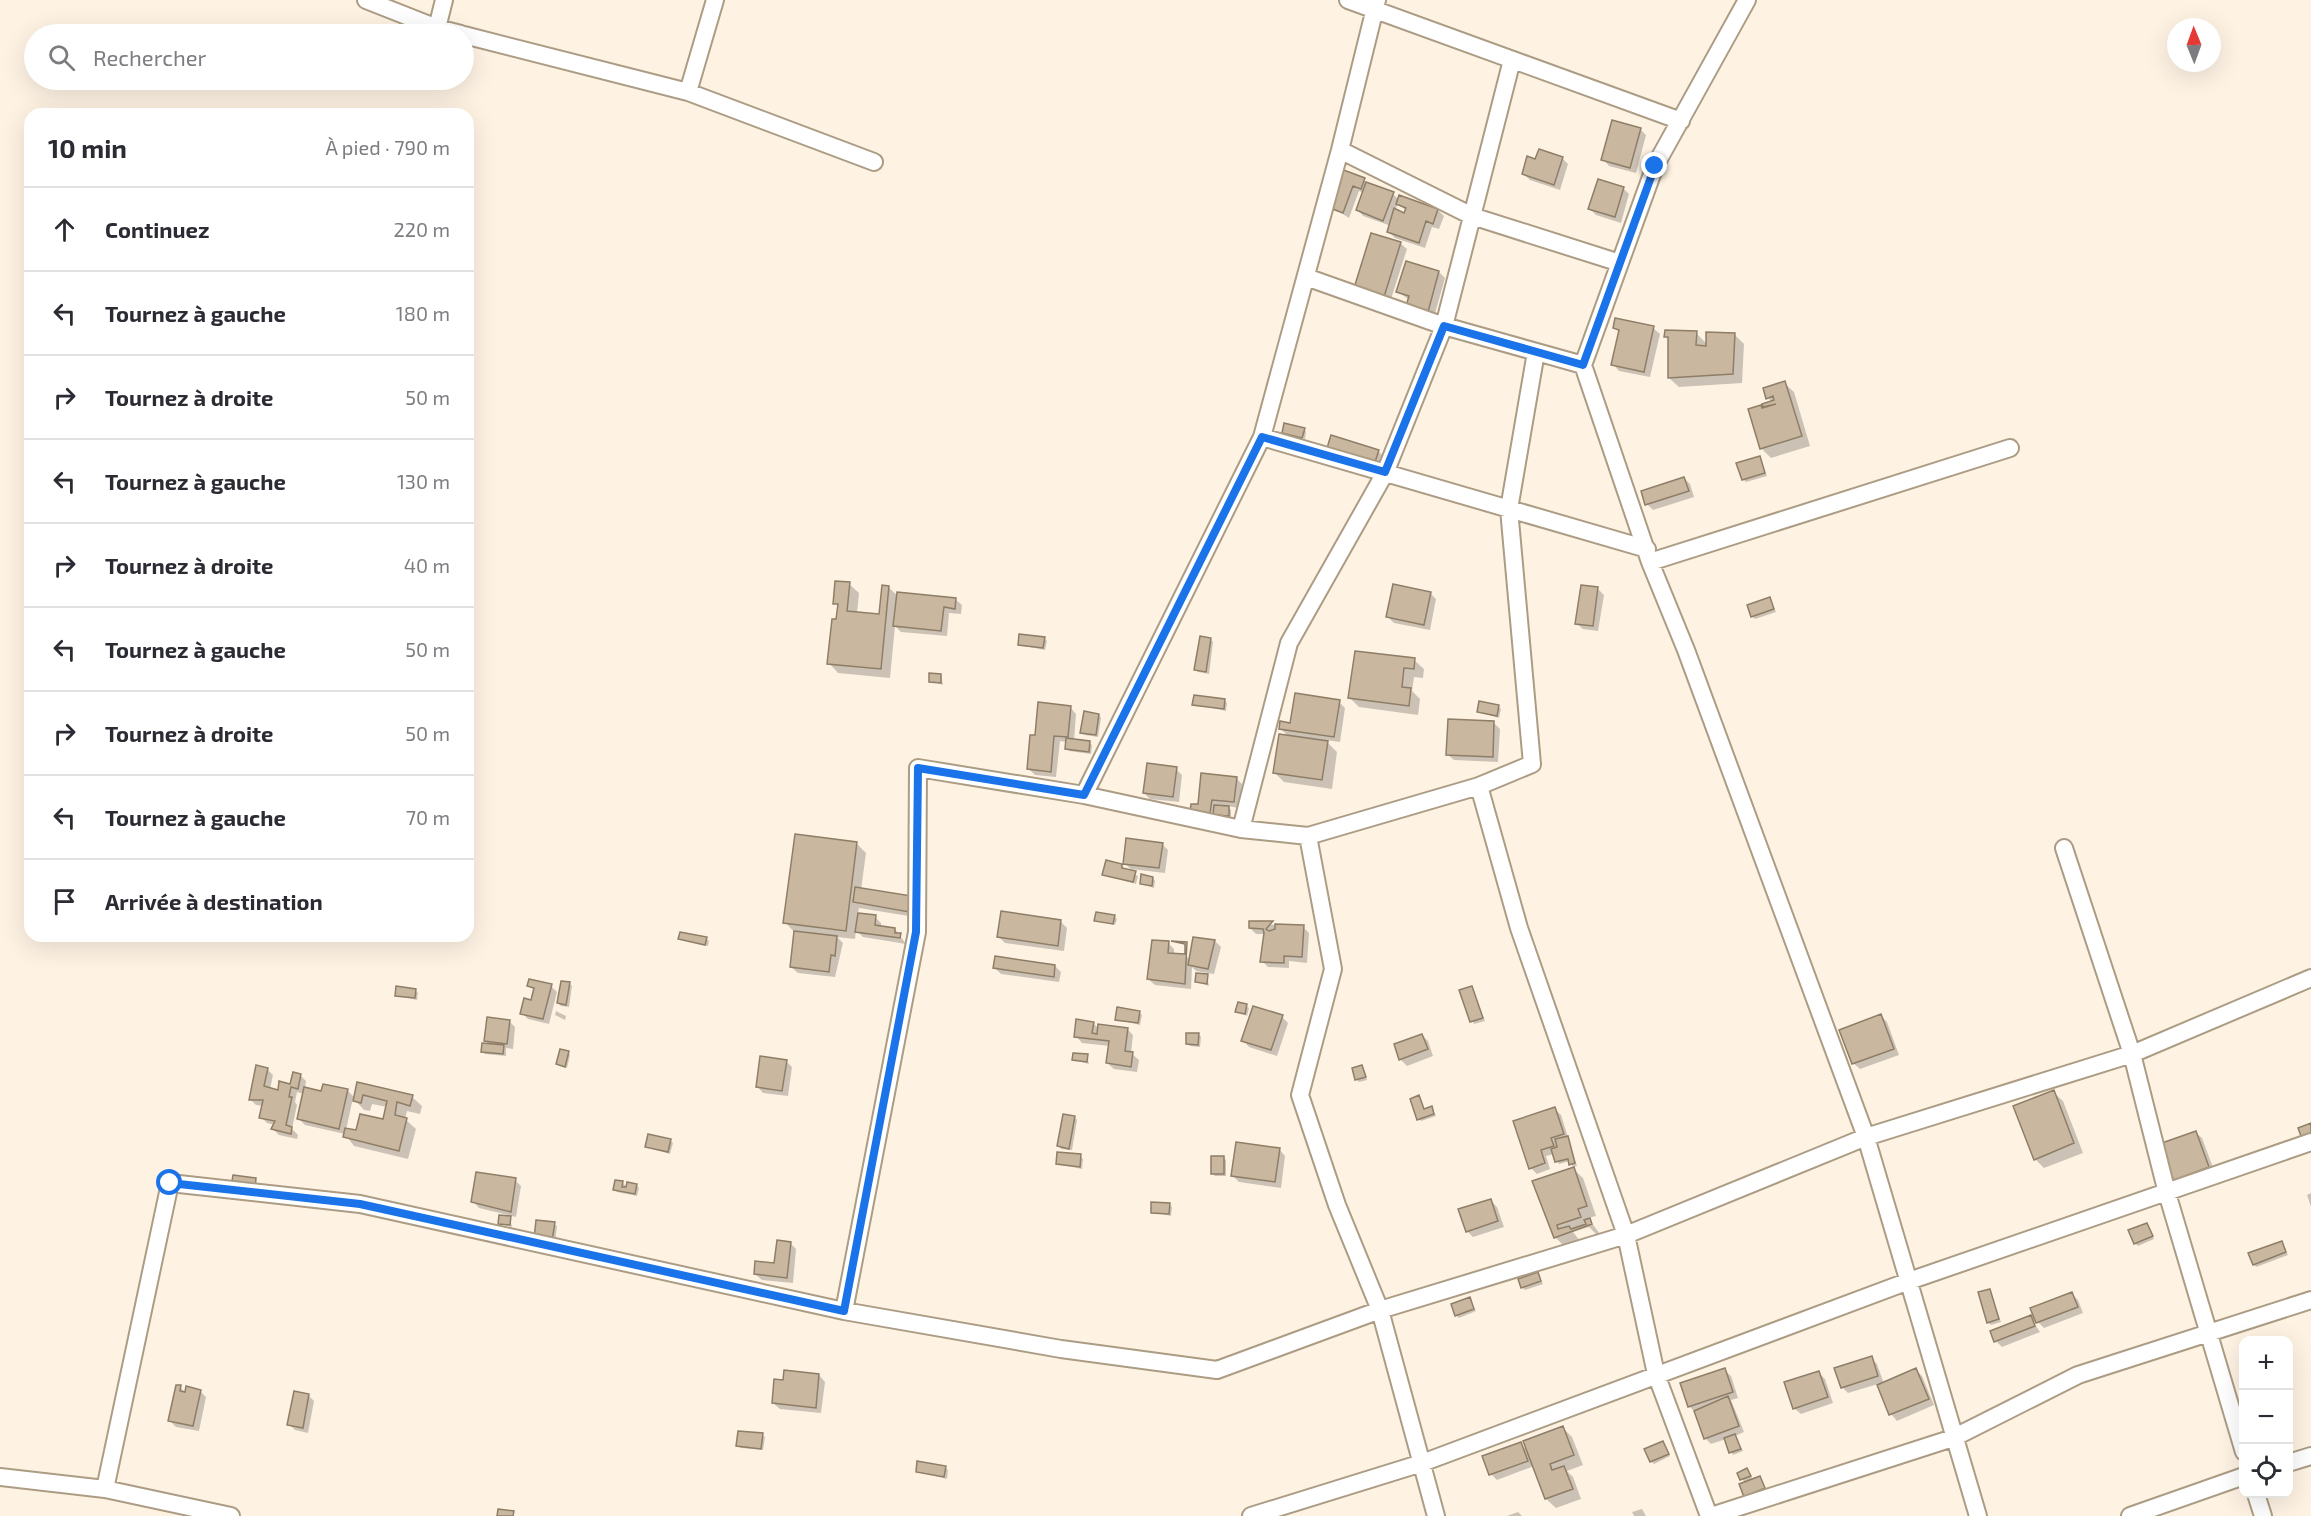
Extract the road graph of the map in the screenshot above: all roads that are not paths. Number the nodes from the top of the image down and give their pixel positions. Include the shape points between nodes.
1 (366, 0) edge
2 (444, 0) edge
3 (716, 0) edge
4 (1348, 0) edge
5 (1747, 0) edge
6 (1376, 6) edge
7 (427, 24) edge
8 (438, 24) edge
9 (474, 38) edge
10 (1512, 60) junction
11 (688, 92) junction
12 (1681, 121) junction
13 (1340, 150) junction
14 (874, 162) dead end
15 (1472, 216) junction
16 (1620, 263) junction
17 (1306, 277) junction
18 (1444, 326) junction
19 (1536, 352) junction
20 (1583, 365) junction
21 (1262, 437) junction
22 (2010, 448) dead end
23 (1385, 472) junction
24 (1509, 509) junction
25 (1649, 556) junction
26 (1479, 786) junction
27 (1084, 795) junction
28 (1241, 828) junction
29 (1308, 836) junction
30 (2064, 848) dead end
31 (2311, 978) edge
32 (2132, 1054) junction
33 (1866, 1137) junction
34 (2311, 1142) edge
35 (2167, 1193) junction
36 (1626, 1235) junction
37 (1909, 1281) junction
38 (2311, 1300) edge
39 (1380, 1310) junction
40 (844, 1311) junction
41 (2207, 1332) junction
42 (1656, 1374) junction
43 (1953, 1438) junction
44 (2242, 1444) edge
45 (2311, 1456) edge
46 (2293, 1462) edge
47 (1422, 1463) junction
48 (0, 1477) edge
49 (2239, 1478) edge
50 (105, 1489) junction
51 (2257, 1498) edge
52 (231, 1516) edge
53 (1251, 1516) edge
54 (1436, 1516) edge
55 (1710, 1516) edge
56 (1978, 1516) edge
57 (2130, 1516) edge
58 (2263, 1516) edge

1 - 7 street
2 - 8 street
3 - 11 street
4 - 6 street
5 - 12 street
6 - 10 street
6 - 13 street
9 - 11 street
10 - 12 street
10 - 15 street
11 - 14 street
12 - 16 street via 1655,166
13 - 15 street
13 - 17 street
15 - 16 street
15 - 18 street
16 - 20 street
17 - 18 street
17 - 21 street
18 - 19 street
18 - 23 street
19 - 20 street
19 - 24 street
20 - 25 street
21 - 23 street
21 - 27 street
22 - 25 street
23 - 24 street
23 - 28 street via 1289,643
24 - 25 street
24 - 26 street via 1532,764
25 - 33 street
26 - 29 street
26 - 36 street via 1519,928
27 - 28 street
27 - 40 street via 918,768 916,932
28 - 29 street
29 - 39 street via 1333,969 1300,1095 1337,1205
30 - 32 street
31 - 32 street
32 - 33 street
32 - 35 street
33 - 36 street
33 - 37 street
34 - 35 street
35 - 37 street
35 - 41 street
36 - 39 street
36 - 42 street
37 - 42 street
37 - 43 street
38 - 41 street
39 - 40 street via 1218,1370 1061,1349
39 - 47 street
40 - 50 street via 360,1204 170,1183
41 - 43 street via 2078,1375
41 - 44 street
42 - 47 street
42 - 55 street
43 - 55 street
43 - 56 street
45 - 46 street
47 - 53 street
47 - 54 street
48 - 50 street
49 - 57 street
50 - 52 street
51 - 58 street

